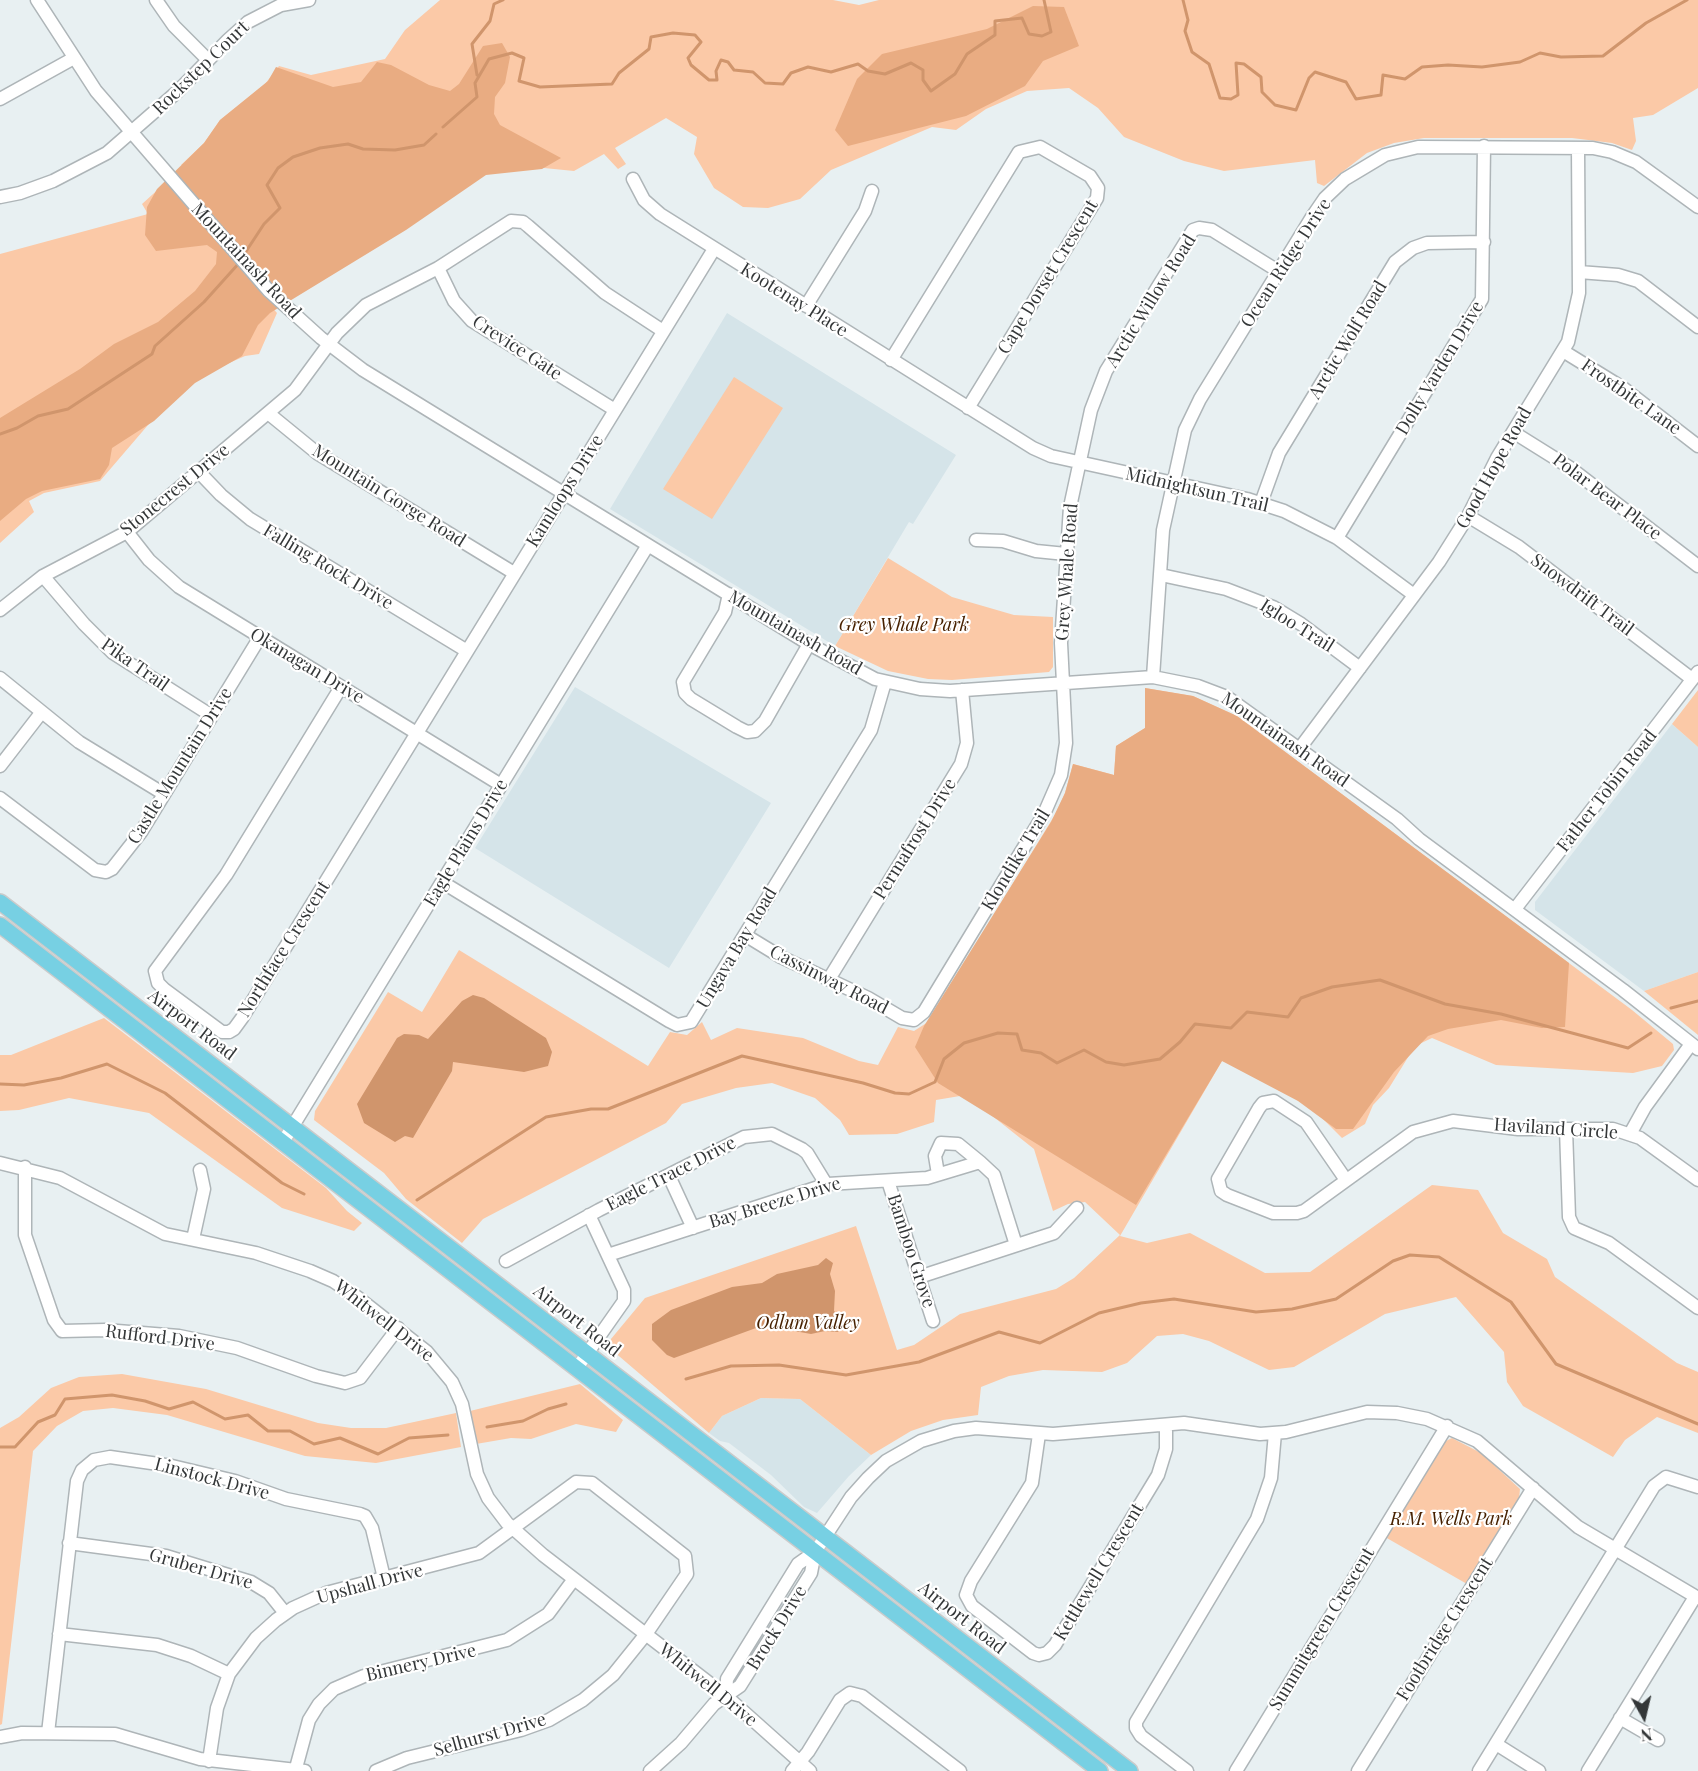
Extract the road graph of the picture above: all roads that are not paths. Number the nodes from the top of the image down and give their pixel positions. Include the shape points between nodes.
1 (37, 0) edge
2 (156, 0) edge
3 (309, 0) edge
4 (268, 4) edge
5 (74, 58) junction
6 (208, 60) junction
7 (0, 99) edge
8 (132, 134) junction
9 (1484, 146) junction
10 (1578, 147) junction
11 (633, 179) dead end
12 (872, 191) dead end
13 (0, 196) edge
14 (1698, 207) edge
15 (1484, 242) junction
16 (714, 249) junction
17 (438, 268) junction
18 (1278, 271) junction
19 (1579, 272) junction
20 (806, 306) junction
21 (1698, 327) edge
22 (663, 331) junction
23 (330, 345) junction
24 (1563, 351) junction
25 (891, 360) junction
26 (969, 408) junction
27 (615, 410) junction
28 (268, 413) junction
29 (1513, 432) junction
30 (1698, 446) edge
31 (1079, 462) junction
32 (199, 472) junction
33 (1172, 483) junction
34 (564, 493) junction
35 (1261, 503) junction
36 (1468, 516) junction
37 (127, 531) junction
38 (1337, 538) junction
39 (976, 540) dead end
40 (648, 545) junction
41 (1066, 554) junction
42 (1698, 566) edge
43 (514, 573) junction
44 (1161, 575) junction
45 (43, 576) junction
46 (729, 594) junction
47 (1414, 595) junction
48 (0, 610) edge
49 (260, 638) junction
50 (809, 644) junction
51 (467, 651) junction
52 (1360, 668) junction
53 (1695, 676) edge
54 (1153, 677) junction
55 (0, 678) edge
56 (885, 682) junction
57 (1063, 682) junction
58 (341, 687) junction
59 (962, 690) junction
60 (41, 712) junction
61 (212, 716) junction
62 (416, 733) junction
63 (1300, 748) junction
64 (0, 766) edge
65 (501, 785) junction
66 (164, 794) junction
67 (0, 798) edge
68 (442, 882) junction
69 (0, 902) edge
70 (1515, 909) junction
71 (0, 925) edge
72 (745, 935) junction
73 (829, 979) junction
74 (914, 1020) joint
75 (1695, 1047) edge
76 (293, 1127) junction
77 (1566, 1129) junction
78 (1630, 1134) junction
79 (283, 1142) junction
80 (981, 1162) junction
81 (0, 1163) edge
82 (25, 1167) junction
83 (200, 1170) dead end
84 (938, 1174) junction
85 (669, 1176) junction
86 (1346, 1180) junction
87 (1698, 1180) edge
88 (888, 1181) junction
89 (826, 1184) junction
90 (1077, 1208) dead end
91 (589, 1215) junction
92 (693, 1228) junction
93 (193, 1239) junction
94 (1016, 1245) junction
95 (608, 1255) junction
96 (506, 1261) dead end
97 (919, 1277) junction
98 (1698, 1308) edge
99 (933, 1321) dead end
100 (398, 1329) junction
101 (587, 1354) junction
102 (577, 1368) junction
103 (1166, 1425) junction
104 (1447, 1426) junction
105 (1275, 1433) junction
106 (1039, 1434) junction
107 (1698, 1487) edge
108 (1533, 1488) junction
109 (513, 1529) junction
110 (824, 1537) junction
111 (69, 1543) junction
112 (1614, 1550) junction
113 (815, 1552) junction
114 (384, 1578) junction
115 (574, 1579) junction
116 (1696, 1598) edge
117 (285, 1613) junction
118 (59, 1634) junction
119 (646, 1634) junction
120 (230, 1674) junction
121 (726, 1696) junction
122 (1620, 1718) junction
123 (48, 1733) junction
124 (0, 1737) edge
125 (1658, 1740) dead end
126 (1496, 1744) junction
127 (209, 1761) junction
128 (795, 1767) edge
129 (301, 1770) edge
130 (376, 1771) edge
131 (650, 1771) edge
132 (810, 1771) edge
133 (960, 1771) edge
134 (1100, 1771) edge
135 (1130, 1771) edge
136 (1187, 1771) edge
137 (1236, 1771) edge
138 (1358, 1771) edge
139 (1479, 1771) edge
140 (1539, 1771) edge
141 (1588, 1771) edge

1 - 5 street, Mountainash Road
2 - 6 street via 174,26
3 - 4 street, Rockstep Court
4 - 6 street, Rockstep Court
5 - 7 street
5 - 8 street, Mountainash Road
6 - 8 street, Rockstep Court
8 - 13 street, Rockstep Court via 82,168 20,193
8 - 23 street, Mountainash Road via 269,291
9 - 10 street, Ocean Ridge Drive
9 - 15 street, Dolly Varden Drive
9 - 18 street, Ocean Ridge Drive via 1418,147 1397,151 1366,165 1325,198
10 - 14 street, Ocean Ridge Drive via 1604,150 1636,162
10 - 19 street, Good Hope Road
11 - 16 street, Kootenay Place via 644,200 660,214
12 - 20 street via 865,211
15 - 35 street, Arctic Wolf Road via 1427,243 1395,262 1279,453
15 - 38 street, Dolly Varden Drive via 1484,284 1479,306
16 - 20 street, Kootenay Place
16 - 22 street, Kamloops Drive
17 - 22 street, Stonecrest Drive via 511,221 523,222 605,293
17 - 23 street, Stonecrest Drive via 366,305
17 - 27 street, Crevice Gate via 454,301 472,321
18 - 31 street, Arctic Willow Road via 1212,230 1193,230 1106,371 1091,410
18 - 33 street, Ocean Ridge Drive via 1194,409
19 - 21 street via 1638,281
19 - 24 street, Good Hope Road via 1575,317
20 - 25 street, Kootenay Place
22 - 27 street, Kamloops Drive
23 - 28 street, Stonecrest Drive via 303,382
23 - 34 street, Mountainash Road via 363,370
24 - 29 street, Good Hope Road
24 - 30 street, Frostbite Lane via 1623,388
25 - 26 street, Kootenay Place
25 - 26 street, Cape Dorset Crescent via 1019,152 1040,147 1090,176 1098,188 1097,198
26 - 31 street, Midnightsun Trail via 1042,452
27 - 34 street, Kamloops Drive
28 - 32 street, Stonecrest Drive
28 - 43 street, Mountain Gorge Road via 317,453
29 - 36 street, Good Hope Road
29 - 42 street, Polar Bear Place via 1569,467
31 - 33 street, Midnightsun Trail
31 - 41 street, Grey Whale Road
32 - 37 street, Stonecrest Drive
32 - 51 street, Falling Rock Drive via 250,519
33 - 35 street, Midnightsun Trail
33 - 44 street, Ocean Ridge Drive via 1163,530
34 - 40 street, Mountainash Road
34 - 43 street, Kamloops Drive
35 - 38 street, Midnightsun Trail
36 - 47 street, Good Hope Road
36 - 53 street, Snowdrift Trail via 1519,547
37 - 45 street, Stonecrest Drive
37 - 49 street, Okanagan Drive via 169,579
38 - 47 street, Midnightsun Trail
39 - 41 street via 1003,541 1036,551
40 - 46 street, Mountainash Road
40 - 65 street, Eagle Plains Drive
41 - 57 street, Grey Whale Road
43 - 51 street, Kamloops Drive
44 - 52 street, Igloo Trail via 1218,587 1273,607
44 - 54 street, Ocean Ridge Drive
45 - 48 street, Stonecrest Drive
45 - 61 street, Pika Trail via 113,653
46 - 50 street, Mountainash Road
46 - 50 street via 725,612 683,682 691,699 737,727 755,731 765,722
47 - 52 street, Good Hope Road
49 - 58 street, Okanagan Drive
49 - 61 street, Castle Mountain Drive
50 - 56 street, Mountainash Road via 856,671
51 - 62 street, Kamloops Drive
52 - 63 street, Good Hope Road
53 - 70 street, Father Tobin Road
54 - 57 street, Mountainash Road
54 - 63 street, Mountainash Road via 1227,696
55 - 60 street
56 - 59 street, Mountainash Road via 930,690
56 - 72 street, Ungava Bay Road via 871,730
57 - 59 street, Mountainash Road
57 - 74 street, Klondike Trail via 1066,743 1054,796 924,1012
58 - 62 street, Okanagan Drive
58 - 62 street, Northface Crescent via 226,875 155,971 158,983 215,1028 229,1032 242,1018
59 - 73 street, Permafrost Drive via 967,738 961,764
60 - 64 street
60 - 66 street via 79,742
61 - 66 street, Castle Mountain Drive
62 - 65 street, Okanagan Drive
63 - 70 street, Mountainash Road
65 - 68 street, Eagle Plains Drive
66 - 67 street, Castle Mountain Drive via 141,832 106,872 92,868
68 - 72 street, Ungava Bay Road via 677,1025 691,1022
68 - 76 street, Eagle Plains Drive
69 - 76 main road, Airport Road
70 - 75 street, Mountainash Road
71 - 79 main road, Airport Road
72 - 73 street, Cassinway Road
73 - 74 street, Cassinway Road via 902,1018
75 - 78 street via 1651,1098
76 - 79 street, Eagle Plains Drive
76 - 101 main road, Airport Road
77 - 78 street, Haviland Circle via 1597,1128
77 - 86 street, Haviland Circle via 1518,1129 1463,1121 1431,1125 1413,1132
77 - 98 street via 1569,1217 1574,1228 1609,1243
78 - 87 street, Haviland Circle
79 - 102 main road, Airport Road
80 - 84 street, Bay Breeze Drive
80 - 84 street via 958,1144 942,1143 935,1156
80 - 94 street via 994,1175
81 - 82 street, Whitwell Drive
82 - 93 street, Whitwell Drive via 86,1190 154,1229
82 - 100 street, Rufford Drive via 25,1235 54,1320 62,1330 179,1336 237,1348 345,1383 360,1378
83 - 93 street via 204,1189
84 - 88 street, Bay Breeze Drive
85 - 89 street, Eagle Trace Drive via 738,1139 768,1133 807,1153
85 - 91 street, Eagle Trace Drive
85 - 92 street
86 - 86 street, Haviland Circle via 1306,1122 1274,1101 1259,1108 1218,1179 1221,1191 1227,1195 1273,1213 1289,1215 1304,1211
88 - 89 street, Bay Breeze Drive
88 - 97 street, Bamboo Grove
89 - 92 street, Bay Breeze Drive
90 - 94 street via 1054,1233
91 - 95 street
91 - 96 street, Eagle Trace Drive
92 - 95 street, Bay Breeze Drive
93 - 100 street, Whitwell Drive via 256,1253 326,1277
94 - 97 street
95 - 101 street via 624,1290 624,1301
97 - 99 street, Bamboo Grove
100 - 109 street, Whitwell Drive via 433,1358 452,1382 462,1404 477,1474 498,1512
101 - 102 street
101 - 110 main road, Airport Road
102 - 113 main road, Airport Road
103 - 105 street, Brock Drive
103 - 106 street, Brock Drive
103 - 106 street, Kettlewell Crescent via 1166,1449 1158,1475 1055,1645 1039,1655 972,1606 966,1595 1032,1483
104 - 105 street, Brock Drive via 1407,1414 1367,1412
104 - 108 street, Brock Drive via 1485,1446
104 - 137 street, Summitgreen Crescent
105 - 136 street via 1271,1478 1257,1519 1136,1722 1141,1736
106 - 110 street, Brock Drive via 976,1428 921,1441 886,1461 868,1478
107 - 112 street via 1673,1477 1658,1480
108 - 112 street, Brock Drive via 1578,1527
108 - 138 street, Footbridge Crescent
109 - 114 street, Upshall Drive via 472,1556
109 - 115 street, Whitwell Drive
109 - 119 street, Upshall Drive via 568,1487 587,1481 682,1552 687,1574
110 - 113 street, Brock Drive
110 - 135 main road, Airport Road
111 - 114 street, Linstock Drive via 79,1475 94,1460 118,1458 193,1470 286,1499 365,1516 372,1528
111 - 117 street, Gruber Drive via 166,1556 251,1582 269,1593
111 - 118 street, Linstock Drive
112 - 116 street, Brock Drive
112 - 126 street
113 - 121 street, Brock Drive via 798,1564 727,1679
113 - 134 main road, Airport Road
114 - 117 street, Upshall Drive via 326,1593
115 - 119 street, Whitwell Drive
115 - 129 street, Binnery Drive via 548,1614 514,1637 492,1646 364,1676 334,1689 309,1720
116 - 122 street
117 - 120 street, Upshall Drive via 256,1638
118 - 120 street via 157,1645
118 - 123 street, Linstock Drive
119 - 121 street, Whitwell Drive
119 - 130 street, Selhurst Drive via 613,1675 558,1715 521,1730 408,1758
120 - 127 street, Upshall Drive via 217,1708
121 - 128 street, Whitwell Drive
121 - 131 street
122 - 125 street
122 - 141 street
123 - 124 street
123 - 127 street via 125,1736
126 - 139 street
126 - 140 street
127 - 129 street
128 - 132 street, Whitwell Drive
128 - 133 street via 840,1700 857,1693

